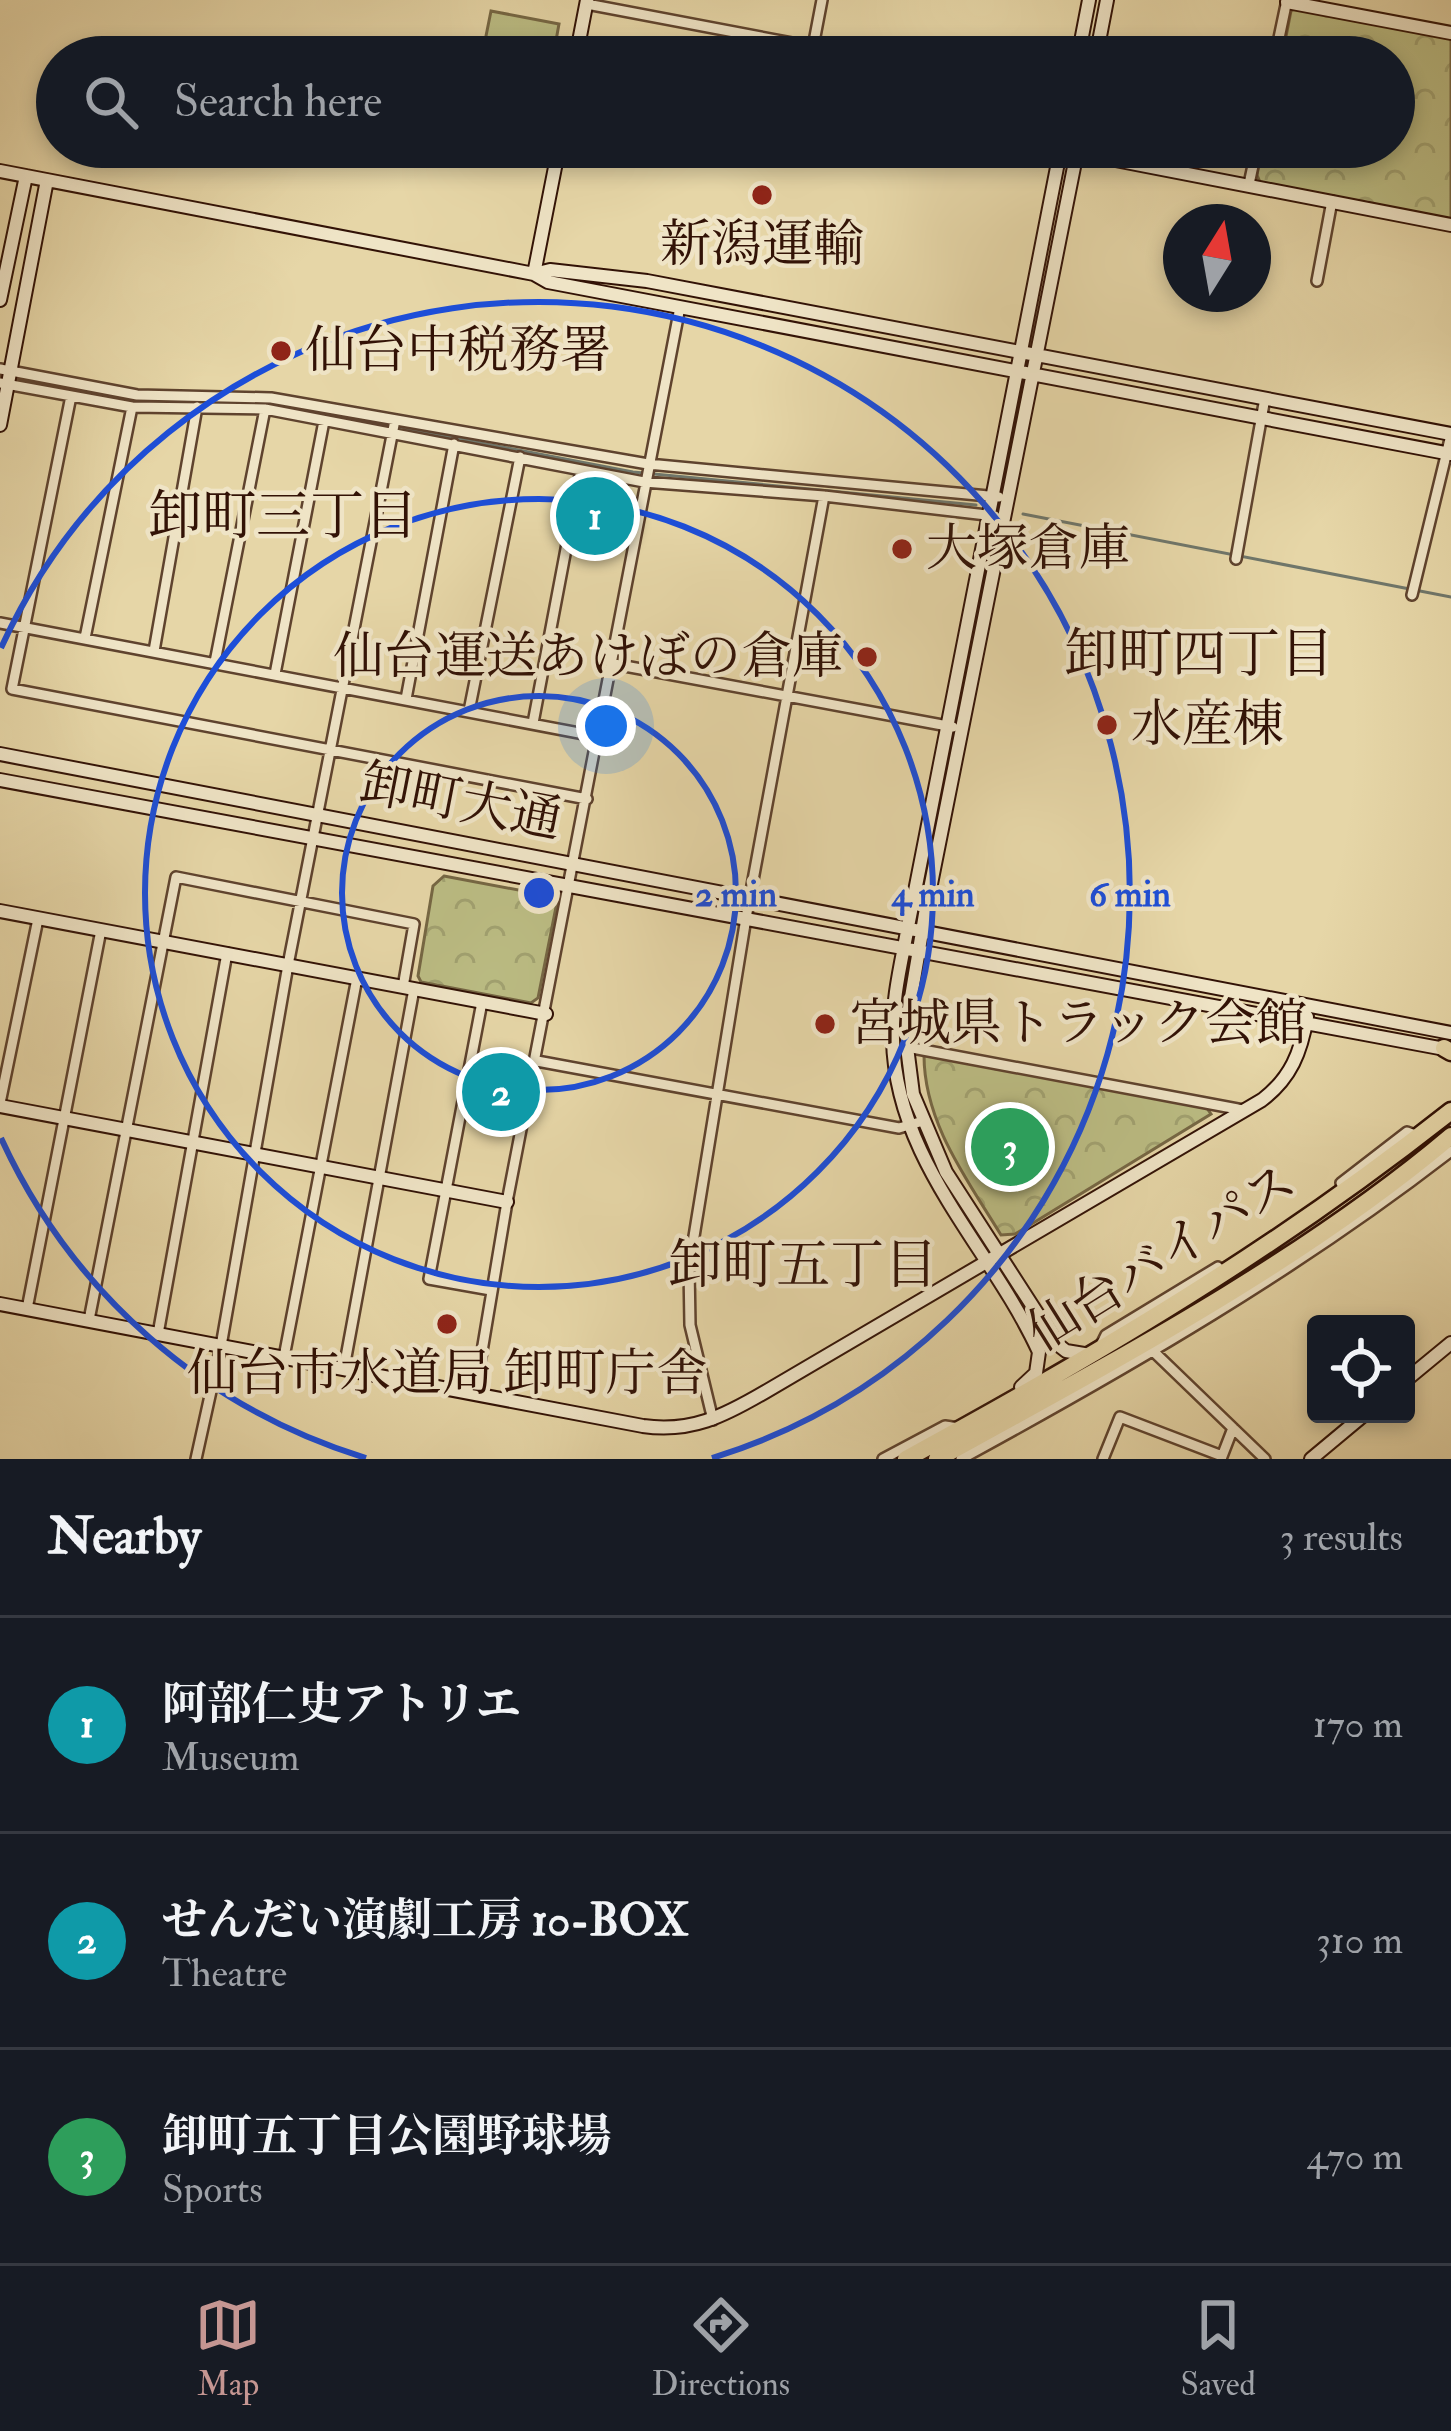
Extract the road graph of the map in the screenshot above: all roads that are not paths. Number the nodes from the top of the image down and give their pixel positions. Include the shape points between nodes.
1 (822, 0) edge
2 (1089, 0) edge
3 (1107, 0) edge
4 (1287, 1) edge
5 (587, 2) edge
6 (1451, 33) edge
7 (580, 36) edge
8 (758, 36) edge
9 (815, 36) edge
10 (1082, 36) edge
11 (1100, 36) edge
12 (1280, 36) edge
13 (555, 168) edge
14 (1056, 168) edge
15 (1074, 168) edge
16 (1169, 168) edge
17 (1252, 168) edge
18 (0, 171) edge
19 (26, 176) junction
20 (47, 180) junction
21 (1249, 184) junction
22 (1332, 201) junction
23 (1451, 225) edge
24 (534, 274) junction
25 (1317, 281) dead end
26 (0, 301) edge
27 (680, 307) junction
28 (1021, 351) junction
29 (1037, 354) junction
30 (1026, 373) junction
31 (5, 377) edge
32 (71, 397) junction
33 (1265, 398) junction
34 (131, 407) junction
35 (197, 407) junction
36 (265, 409) junction
37 (1262, 417) junction
38 (394, 420) junction
39 (324, 422) junction
40 (0, 425) edge
41 (392, 433) junction
42 (1451, 435) edge
43 (454, 444) junction
44 (1449, 453) edge
45 (520, 457) junction
46 (581, 470) junction
47 (646, 472) junction
48 (824, 496) junction
49 (994, 497) junction
50 (1010, 499) junction
51 (990, 515) junction
52 (1006, 517) junction
53 (1237, 554) dead end
54 (1413, 590) dead end
55 (0, 623) edge
56 (25, 627) junction
57 (85, 638) junction
58 (154, 651) junction
59 (215, 662) junction
60 (614, 664) junction
61 (275, 674) junction
62 (342, 686) junction
63 (787, 696) junction
64 (406, 699) junction
65 (469, 711) junction
66 (533, 723) junction
67 (948, 727) junction
68 (964, 729) junction
69 (600, 737) junction
70 (329, 749) junction
71 (0, 754) edge
72 (0, 780) edge
73 (587, 799) junction
74 (316, 814) junction
75 (312, 838) junction
76 (574, 864) junction
77 (571, 886) junction
78 (750, 898) junction
79 (301, 901) junction
80 (0, 911) edge
81 (746, 918) junction
82 (38, 919) junction
83 (915, 929) junction
84 (101, 930) junction
85 (164, 941) junction
86 (911, 949) junction
87 (227, 953) junction
88 (288, 965) junction
89 (357, 978) junction
90 (409, 988) junction
91 (482, 1002) junction
92 (1310, 1004) junction
93 (547, 1014) junction
94 (1306, 1022) junction
95 (1449, 1046) edge
96 (907, 1047) junction
97 (537, 1061) junction
98 (718, 1096) junction
99 (1451, 1099) edge
100 (0, 1105) edge
101 (1245, 1111) junction
102 (1451, 1111) edge
103 (64, 1119) junction
104 (916, 1124) junction
105 (125, 1131) junction
106 (1424, 1132) junction
107 (1451, 1136) edge
108 (190, 1143) junction
109 (1451, 1151) edge
110 (256, 1155) junction
111 (320, 1167) junction
112 (380, 1178) junction
113 (446, 1190) junction
114 (507, 1202) junction
115 (1000, 1255) junction
116 (988, 1264) junction
117 (491, 1290) junction
118 (0, 1304) edge
119 (27, 1309) junction
120 (89, 1320) junction
121 (158, 1334) junction
122 (1450, 1344) edge
123 (221, 1346) junction
124 (1148, 1346) junction
125 (1094, 1353) junction
126 (284, 1357) junction
127 (344, 1368) junction
128 (1415, 1373) edge
129 (475, 1393) junction
130 (713, 1420) junction
131 (1354, 1423) edge
132 (966, 1426) junction
133 (1233, 1428) junction
134 (1222, 1457) edge
135 (196, 1459) edge
136 (883, 1459) edge
137 (906, 1459) edge
138 (937, 1459) edge
139 (961, 1459) edge
140 (1103, 1459) edge
141 (1265, 1459) edge
142 (1311, 1459) edge

1 - 9 street
2 - 10 street
3 - 11 street
4 - 6 street
4 - 12 street
5 - 7 street
5 - 8 street
13 - 24 street
14 - 28 street
15 - 29 street
16 - 21 street
17 - 21 street
18 - 19 street
19 - 20 street
19 - 26 street
20 - 24 street
20 - 31 street
21 - 22 street
22 - 23 street
22 - 25 street
24 - 27 street
24 - 28 street via 646,281
27 - 30 street
27 - 47 street
28 - 29 street
28 - 30 street
29 - 30 street
29 - 33 street
30 - 37 street
30 - 49 street
30 - 50 street
31 - 32 street
31 - 38 street via 137,395 272,398
31 - 40 street
32 - 34 street
32 - 56 street
33 - 37 street
33 - 42 street
34 - 35 street
34 - 57 street
35 - 36 street
35 - 58 street
36 - 39 street
36 - 59 street
37 - 44 street
37 - 53 street
38 - 41 street
38 - 47 street
39 - 41 street
39 - 61 street
41 - 43 street
41 - 62 street
42 - 44 street
43 - 45 street
43 - 64 street
44 - 54 street
45 - 46 street
45 - 65 street
46 - 47 street
46 - 66 street
47 - 48 street
47 - 49 street
47 - 60 street
48 - 51 street
48 - 63 street
49 - 50 street
49 - 51 street
50 - 52 street
51 - 52 street
51 - 67 street
52 - 68 street
55 - 56 street
56 - 57 street
56 - 70 street via 12,689
57 - 58 street
58 - 59 street
59 - 61 street
60 - 63 street
60 - 69 street
61 - 62 street
62 - 64 street
62 - 70 street
63 - 67 street
63 - 78 street
64 - 65 street
65 - 66 street
66 - 69 street
67 - 68 street
67 - 83 street
68 - 83 street
69 - 73 street
70 - 73 street
70 - 74 street
71 - 74 street, 卸町大通
72 - 75 street
73 - 76 street
74 - 75 street
74 - 76 street, 卸町大通
75 - 77 street
75 - 79 street
76 - 77 street
76 - 78 street, 卸町大通
77 - 81 street
77 - 93 street
78 - 81 street
78 - 83 street, 卸町大通
79 - 85 street via 176,877
79 - 88 street
79 - 90 street via 414,924
80 - 82 street
81 - 86 street
81 - 98 street
82 - 84 street
82 - 100 street
83 - 86 street
83 - 92 street, 卸町大通
84 - 85 street
84 - 103 street
85 - 87 street
85 - 105 street
86 - 94 street
86 - 96 street
86 - 104 street via 892,1037 900,1096
87 - 88 street
87 - 108 street
88 - 89 street
88 - 110 street
89 - 90 street
89 - 111 street
90 - 91 street
90 - 112 street
91 - 93 street
91 - 113 street
92 - 94 street
92 - 95 street, 卸町大通
93 - 97 street
94 - 95 street
94 - 101 street via 1286,1078
96 - 101 street
96 - 104 street
97 - 98 street
97 - 114 street
98 - 104 street
98 - 130 street via 689,1267 690,1325
99 - 106 highway
100 - 103 street
101 - 115 street
102 - 106 highway, 仙台バイパス
103 - 105 street
103 - 119 street
104 - 115 street
104 - 116 street via 936,1181
105 - 108 street
105 - 120 street
106 - 125 highway, 仙台バイパス via 1225,1276
107 - 124 highway, 仙台バイパス
108 - 110 street
108 - 121 street
109 - 124 street via 1286,1268
110 - 111 street
110 - 123 street
111 - 112 street
111 - 126 street
112 - 113 street
112 - 127 street
113 - 114 street
113 - 117 street via 429,1280
114 - 117 street
115 - 116 street
115 - 125 street via 1057,1344
116 - 130 street
116 - 132 street via 1039,1352 1039,1366
117 - 129 street
118 - 119 street
119 - 120 street
120 - 121 street
121 - 123 street
122 - 128 street
123 - 126 street
123 - 135 street
124 - 133 street
124 - 138 highway, 仙台バイパス
124 - 139 street
125 - 132 highway, 仙台バイパス
126 - 127 street
127 - 129 street
129 - 130 street via 660,1429
131 - 142 street
132 - 136 street via 945,1426
132 - 137 highway, 仙台バイパス
133 - 134 street
133 - 141 street
134 - 140 street via 1120,1417

